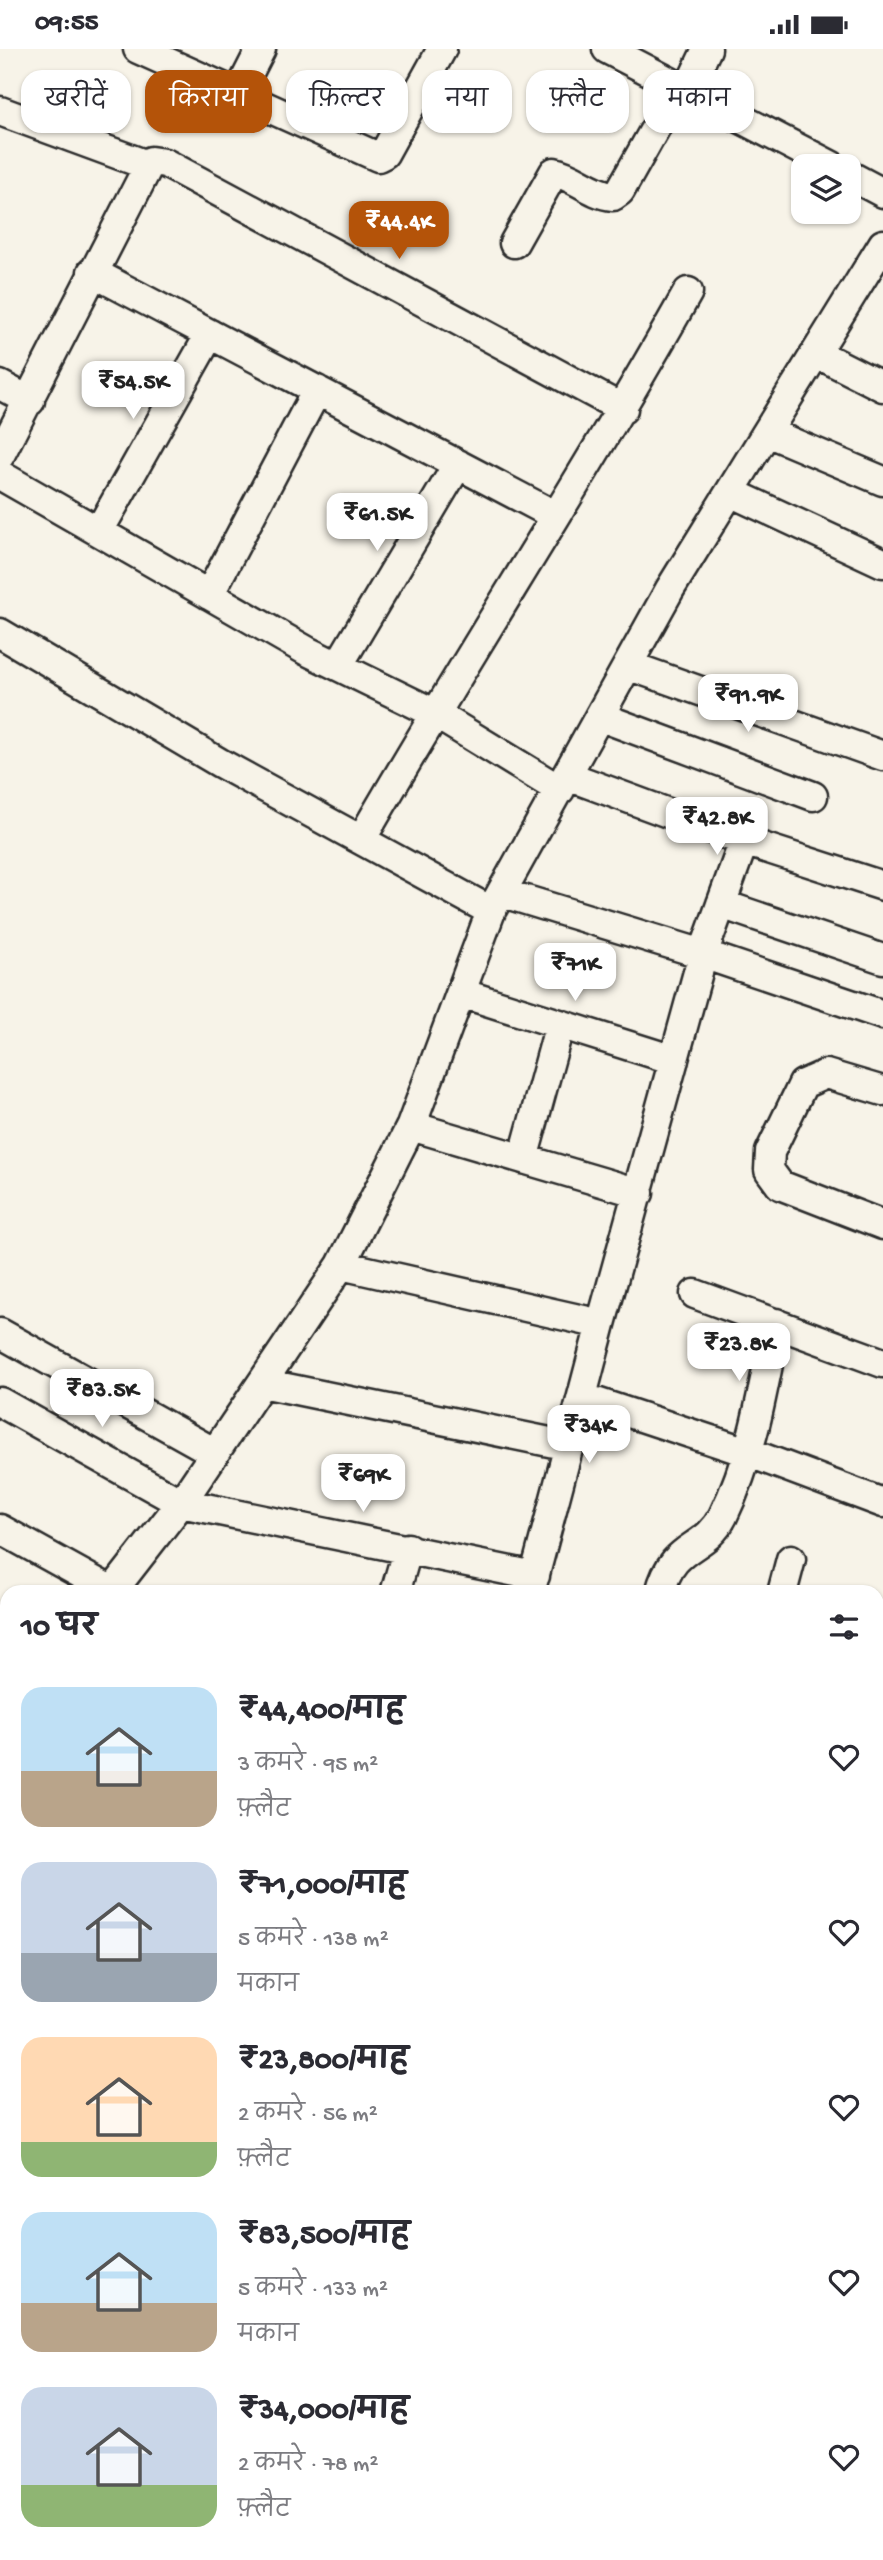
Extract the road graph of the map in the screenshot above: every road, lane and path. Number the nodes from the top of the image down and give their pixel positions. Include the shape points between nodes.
1 (138, 49) edge
2 (261, 49) edge
3 (442, 49) edge
4 (607, 49) edge
5 (707, 49) edge
6 (185, 70) edge
7 (250, 70) edge
8 (647, 70) edge
9 (694, 70) edge
10 (272, 109) edge
11 (0, 111) edge
12 (754, 126) edge
13 (656, 133) edge
14 (809, 154) edge
15 (146, 165) junction
16 (861, 181) edge
17 (883, 193) edge
18 (514, 243) dead end
19 (883, 244) edge
20 (92, 272) junction
21 (688, 292) dead end
22 (210, 334) junction
23 (816, 353) junction
24 (0, 385) edge
25 (883, 387) edge
26 (317, 390) junction
27 (30, 401) junction
28 (623, 409) junction
29 (767, 432) junction
30 (0, 455) edge
31 (458, 464) junction
32 (0, 475) edge
33 (883, 481) edge
34 (730, 492) junction
35 (556, 516) junction
36 (99, 531) junction
37 (883, 562) edge
38 (209, 594) junction
39 (0, 633) edge
40 (338, 666) junction
41 (630, 666) junction
42 (434, 713) junction
43 (601, 717) junction
44 (883, 756) edge
45 (564, 783) junction
46 (813, 796) dead end
47 (361, 840) junction
48 (744, 841) junction
49 (883, 886) edge
50 (497, 902) junction
51 (721, 904) junction
52 (703, 954) junction
53 (883, 959) edge
54 (461, 993) junction
55 (883, 1015) edge
56 (559, 1024) junction
57 (674, 1060) junction
58 (883, 1091) edge
59 (411, 1126) junction
60 (523, 1159) junction
61 (639, 1193) junction
62 (883, 1225) edge
63 (341, 1265) junction
64 (695, 1294) dead end
65 (776, 1323) junction
66 (601, 1324) junction
67 (0, 1333) edge
68 (883, 1363) edge
69 (262, 1383) junction
70 (584, 1398) junction
71 (0, 1402) edge
72 (569, 1445) junction
73 (215, 1453) junction
74 (750, 1453) junction
75 (181, 1503) junction
76 (883, 1503) edge
77 (0, 1529) edge
78 (408, 1548) junction
79 (791, 1559) dead end
80 (532, 1584) edge
81 (100, 1585) edge
82 (117, 1585) edge
83 (397, 1585) edge
84 (662, 1585) edge
85 (784, 1585) edge

1 - 6 street
2 - 7 street
3 - 10 street via 384,154 377,156
4 - 8 street
5 - 9 street
11 - 15 street
12 - 14 street
13 - 18 street via 613,196 554,172
15 - 20 street
15 - 28 street via 165,163
16 - 17 street
19 - 23 street
20 - 22 street
20 - 27 street
21 - 28 street
22 - 26 street
22 - 36 street
23 - 25 street
23 - 29 street
24 - 27 street
26 - 31 street
26 - 38 street
27 - 30 street
28 - 35 street
29 - 33 street
29 - 34 street
31 - 35 street
31 - 40 street
32 - 36 street
34 - 37 street
34 - 41 street via 670,589
35 - 42 street
36 - 38 street
38 - 40 street
39 - 47 street
40 - 42 street
41 - 43 street
41 - 44 street
42 - 45 street
42 - 47 street
43 - 45 street
43 - 46 street
45 - 48 street
45 - 50 street
47 - 50 street
48 - 49 street
48 - 51 street
50 - 52 street
50 - 54 street
51 - 52 street
51 - 53 street
52 - 55 street
52 - 57 street
54 - 56 street
54 - 59 street
56 - 57 street
56 - 60 street
57 - 61 street
58 - 62 street via 826,1074 803,1084 770,1152 769,1170 780,1185
59 - 60 street
59 - 63 street
60 - 61 street
61 - 66 street
63 - 66 street
63 - 69 street
64 - 65 street
65 - 68 street
65 - 74 street
66 - 70 street
67 - 73 street
69 - 72 street
69 - 73 street
70 - 72 street
70 - 74 street
71 - 75 street
72 - 80 street
73 - 75 street
74 - 76 street
74 - 84 street via 716,1527 668,1567
75 - 78 street
75 - 82 street
77 - 81 street
78 - 80 street
78 - 83 street
79 - 85 street

